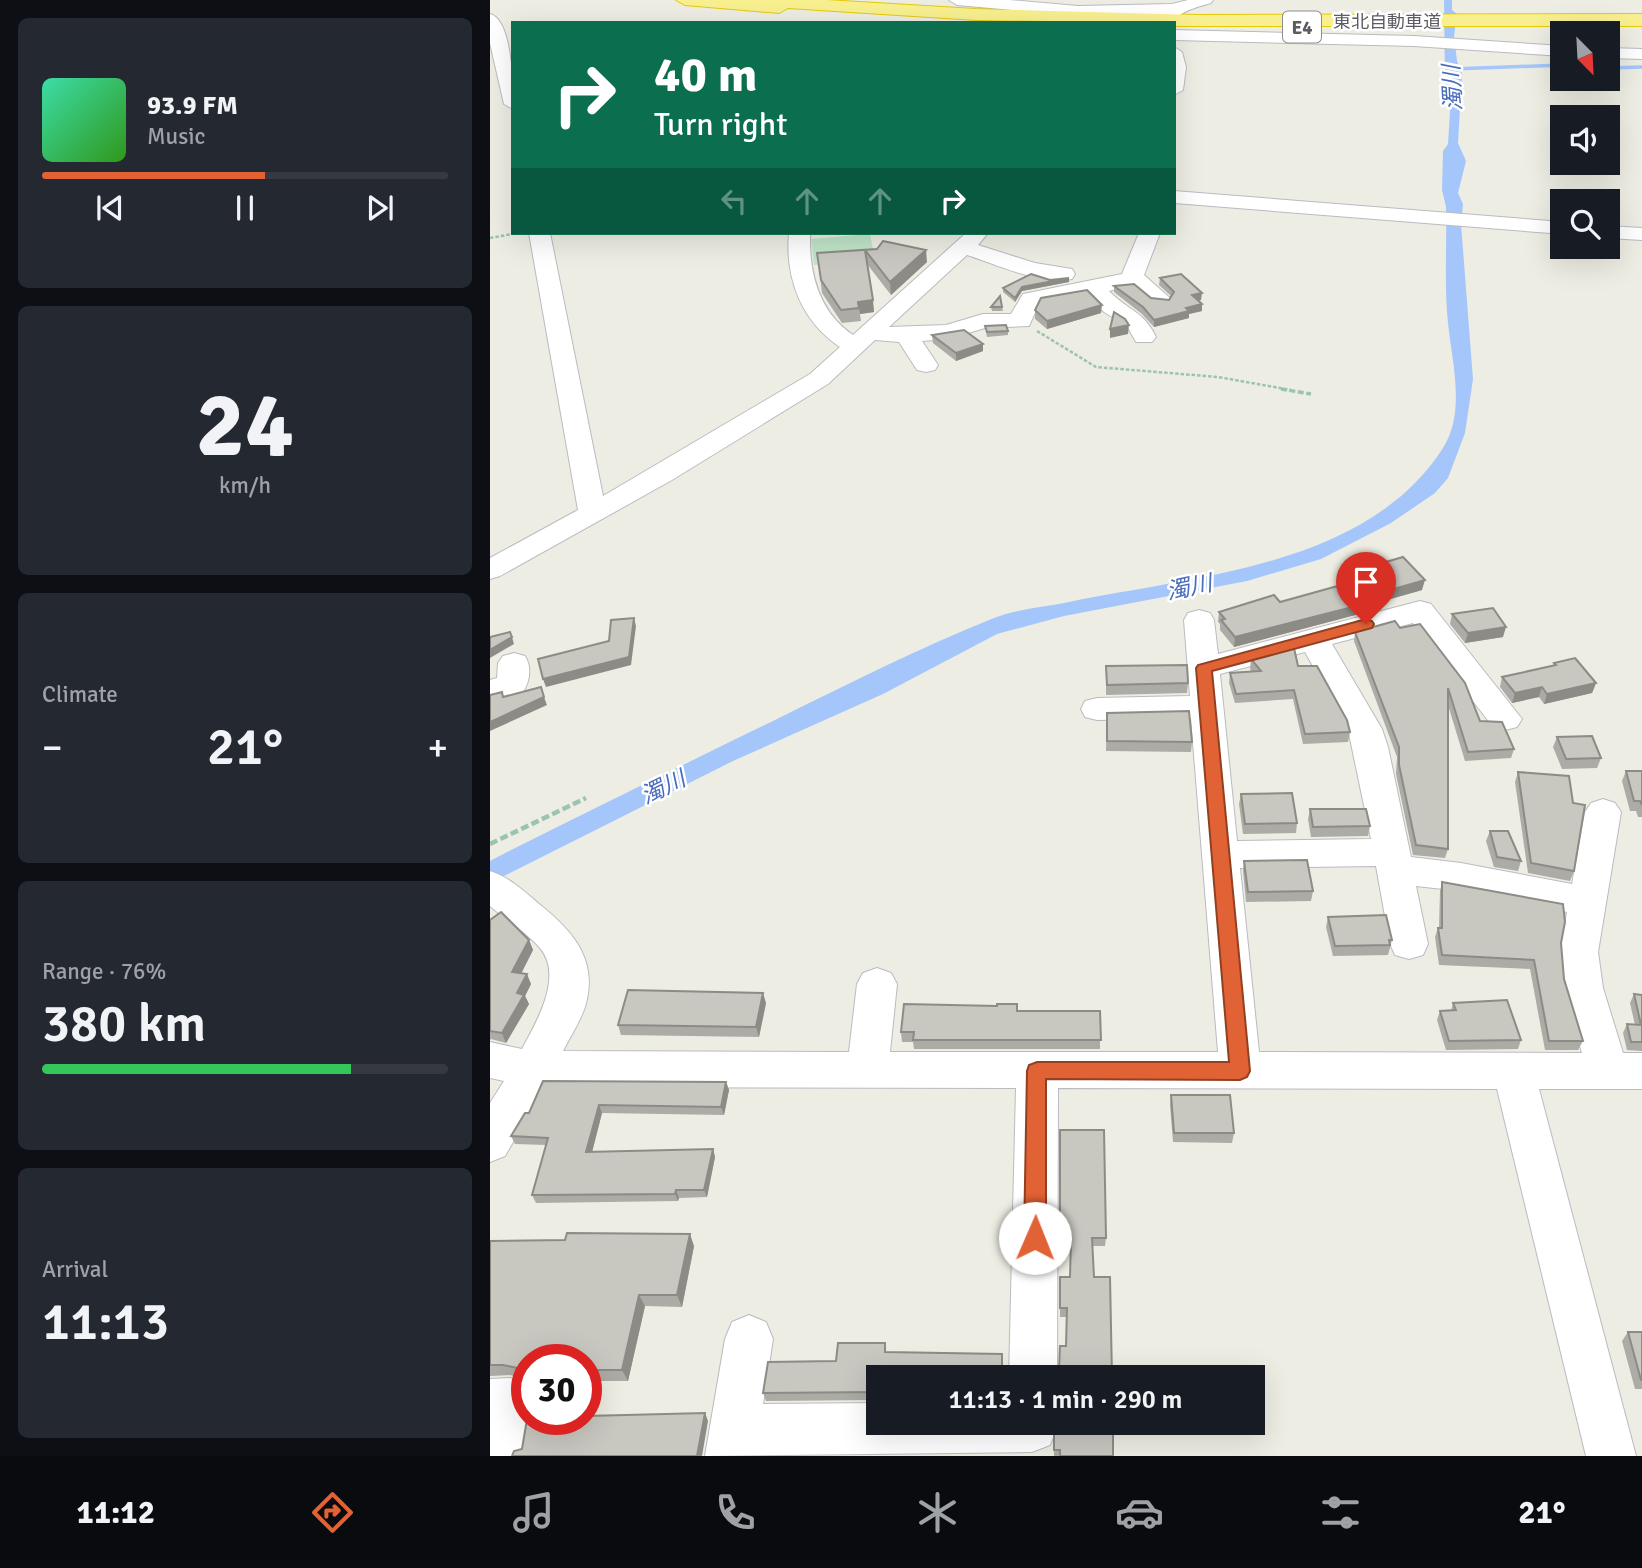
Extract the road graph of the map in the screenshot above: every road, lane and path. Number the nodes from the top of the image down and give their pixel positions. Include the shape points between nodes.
1 (685, 0) edge
2 (754, 0) edge
3 (957, 0) edge
4 (1205, 0) edge
5 (1171, 17) edge
6 (1642, 20) edge
7 (1008, 21) edge
8 (1150, 21) edge
9 (1620, 21) edge
10 (1176, 22) edge
11 (1550, 25) edge
12 (1620, 26) edge
13 (1642, 27) edge
14 (1432, 31) junction
15 (1176, 35) edge
16 (497, 36) edge
17 (1550, 50) edge
18 (1620, 53) edge
19 (1642, 54) edge
20 (511, 94) edge
21 (1176, 197) edge
22 (1550, 227) edge
23 (1620, 233) edge
24 (1642, 234) edge
25 (511, 235) edge
26 (539, 235) edge
27 (799, 235) edge
28 (1148, 235) edge
29 (490, 238) edge
30 (970, 240) edge
31 (1064, 274) dead end
32 (1132, 278) junction
33 (1095, 289) junction
34 (1160, 299) edge
35 (1021, 321) junction
36 (906, 335) junction
37 (1144, 337) dead end
38 (862, 340) junction
39 (926, 365) dead end
40 (1311, 394) dead end
41 (592, 512) junction
42 (490, 570) edge
43 (1199, 621) dead end
44 (1313, 638) junction
45 (514, 663) dead end
46 (1204, 668) junction
47 (490, 691) edge
48 (1207, 707) junction
49 (1097, 709) dead end
50 (1505, 719) dead end
51 (586, 798) dead end
52 (1603, 812) dead end
53 (490, 844) edge
54 (1221, 855) junction
55 (1393, 861) junction
56 (495, 889) edge
57 (1586, 901) junction
58 (1409, 944) dead end
59 (877, 984) dead end
60 (490, 1060) edge
61 (533, 1069) junction
62 (868, 1069) junction
63 (1037, 1071) junction
64 (1240, 1071) junction
65 (1513, 1071) junction
66 (1625, 1071) edge
67 (490, 1142) edge
68 (748, 1339) dead end
69 (1033, 1365) edge
70 (490, 1404) edge
71 (1032, 1435) edge
72 (733, 1442) edge
73 (500, 1456) edge
74 (1611, 1456) edge

1 - 7 highway
2 - 8 highway, 東北自動車道 / E4
3 - 5 street
4 - 5 street
5 - 14 highway, 東北自動車道 / E4
6 - 9 highway, 東北自動車道 / E4
10 - 14 highway, 東北自動車道 / E4
11 - 14 highway, 東北自動車道 / E4
12 - 13 highway, 東北自動車道 / E4
14 - 15 street
14 - 17 street via 1458,44
16 - 20 street
18 - 19 street
21 - 22 street
23 - 24 street
25 - 29 path
26 - 41 street
27 - 38 street via 802,281 813,309 830,330
28 - 32 street
30 - 31 street via 1032,269
30 - 38 street
32 - 33 street
32 - 34 street
33 - 35 street via 1070,289 1031,299
33 - 37 street via 1112,307 1138,322
35 - 36 street via 984,321
35 - 40 path via 1096,366 1218,377
36 - 38 street
36 - 39 street
38 - 41 street via 798,393
41 - 42 street
43 - 46 street
44 - 46 street
44 - 50 street via 1420,611
44 - 55 street via 1365,729
45 - 47 street via 512,684
46 - 48 street
48 - 49 street
48 - 54 street
51 - 53 path
52 - 57 street
54 - 55 street
54 - 64 street
55 - 57 street
55 - 58 street
56 - 61 street via 554,937 568,970 565,1006
57 - 66 street via 1579,952 1583,988
59 - 62 street
60 - 61 street
61 - 62 street
61 - 67 street
62 - 63 street
63 - 64 street
63 - 69 street
64 - 65 street
65 - 66 street
65 - 74 street
68 - 72 street
70 - 73 street via 510,1403
71 - 72 street

